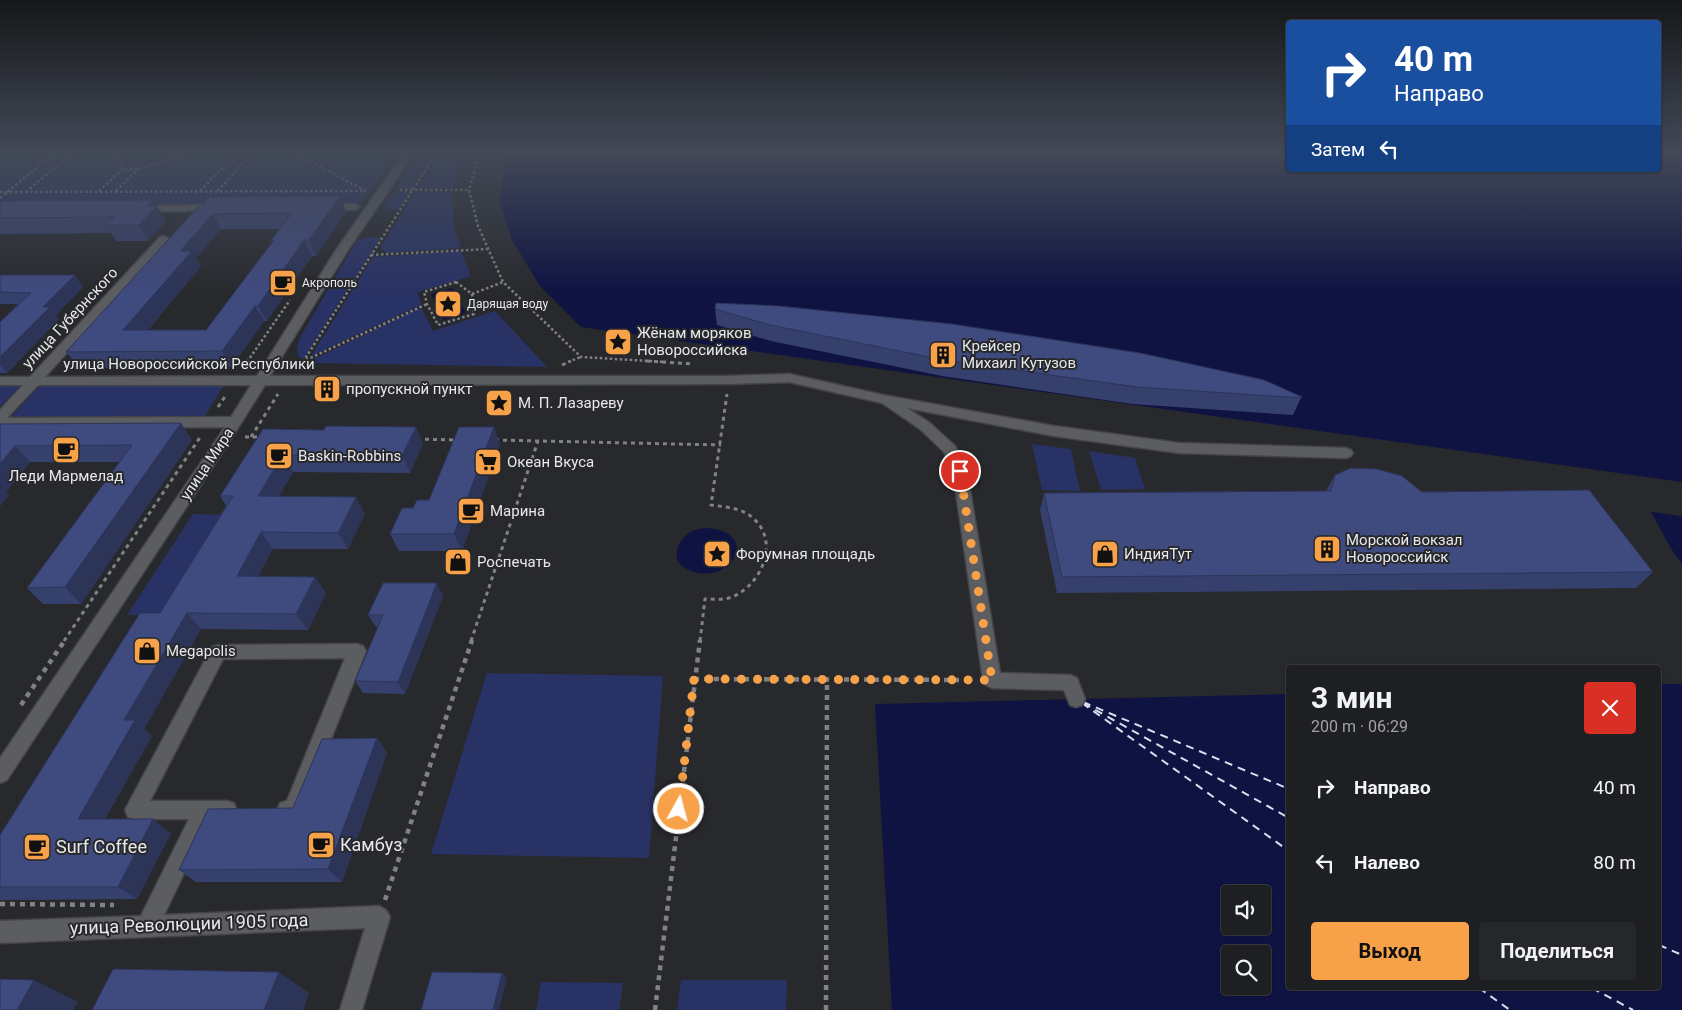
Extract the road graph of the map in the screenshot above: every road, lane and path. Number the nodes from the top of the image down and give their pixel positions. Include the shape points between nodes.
1 (378, 199) edge
2 (407, 199) edge
3 (472, 199) edge
4 (355, 207) dead end
5 (230, 208) edge
6 (316, 208) edge
7 (124, 209) edge
8 (164, 239) dead end
9 (488, 249) junction
10 (370, 255) junction
11 (503, 282) junction
12 (295, 293) dead end
13 (472, 294) junction
14 (427, 304) junction
15 (305, 361) junction
16 (694, 364) dead end
17 (235, 380) junction
18 (262, 380) junction
19 (729, 380) junction
20 (0, 381) edge
21 (34, 381) junction
22 (288, 381) junction
23 (883, 399) junction
24 (0, 418) edge
25 (209, 422) junction
26 (235, 422) junction
27 (0, 423) edge
28 (226, 436) junction
29 (251, 437) junction
30 (270, 437) edge
31 (409, 439) edge
32 (458, 440) edge
33 (488, 440) edge
34 (538, 440) junction
35 (721, 445) junction
36 (1346, 454) dead end
37 (694, 679) junction
38 (827, 679) junction
39 (992, 680) junction
40 (1076, 699) dead end
41 (16, 712) dead end
42 (0, 774) edge
43 (204, 810) junction
44 (244, 810) edge
45 (273, 810) edge
46 (379, 917) junction
47 (148, 925) junction
48 (0, 932) edge
49 (351, 1010) edge
50 (655, 1010) edge
51 (826, 1010) edge

1 - 18 street, улица Мира via 342,250
2 - 10 path
3 - 9 path via 478,226
4 - 6 street
5 - 7 street
8 - 21 street, улица Губернского
9 - 10 path
9 - 11 path
10 - 15 path
11 - 13 path
11 - 16 path via 581,357
12 - 17 path
13 - 14 path via 456,282 424,292
13 - 14 path via 474,314 438,325
14 - 15 path
15 - 22 path
17 - 18 street, улица Новороссийской Республики
17 - 21 street, улица Новороссийской Республики
17 - 25 path
18 - 22 street, улица Новороссийской Республики
18 - 26 street, улица Мира
19 - 22 street, улица Новороссийской Республики
19 - 23 street, улица Новороссийской Республики via 789,378
19 - 35 path
20 - 21 street, улица Новороссийской Республики
21 - 24 street, улица Губернского
22 - 29 path
23 - 36 street, улица Новороссийской Республики via 1054,431 1179,448
23 - 39 street via 925,426 950,449 960,471
25 - 26 street
25 - 27 street
26 - 28 street, улица Мира
28 - 29 path
28 - 41 path via 202,435
28 - 42 street, улица Мира
29 - 30 path
31 - 32 path
33 - 34 path
34 - 35 path
34 - 46 path
35 - 37 path via 710,505 734,508 755,519 765,535 766,560 754,583 731,597 705,599
37 - 38 path
37 - 50 path
38 - 39 path
38 - 51 path
39 - 40 street via 1071,683
43 - 44 street
43 - 45 street via 135,810 218,652 357,651 293,810
43 - 47 street
46 - 47 street, улица Революции 1905 года
46 - 49 street
47 - 48 street, улица Революции 1905 года

